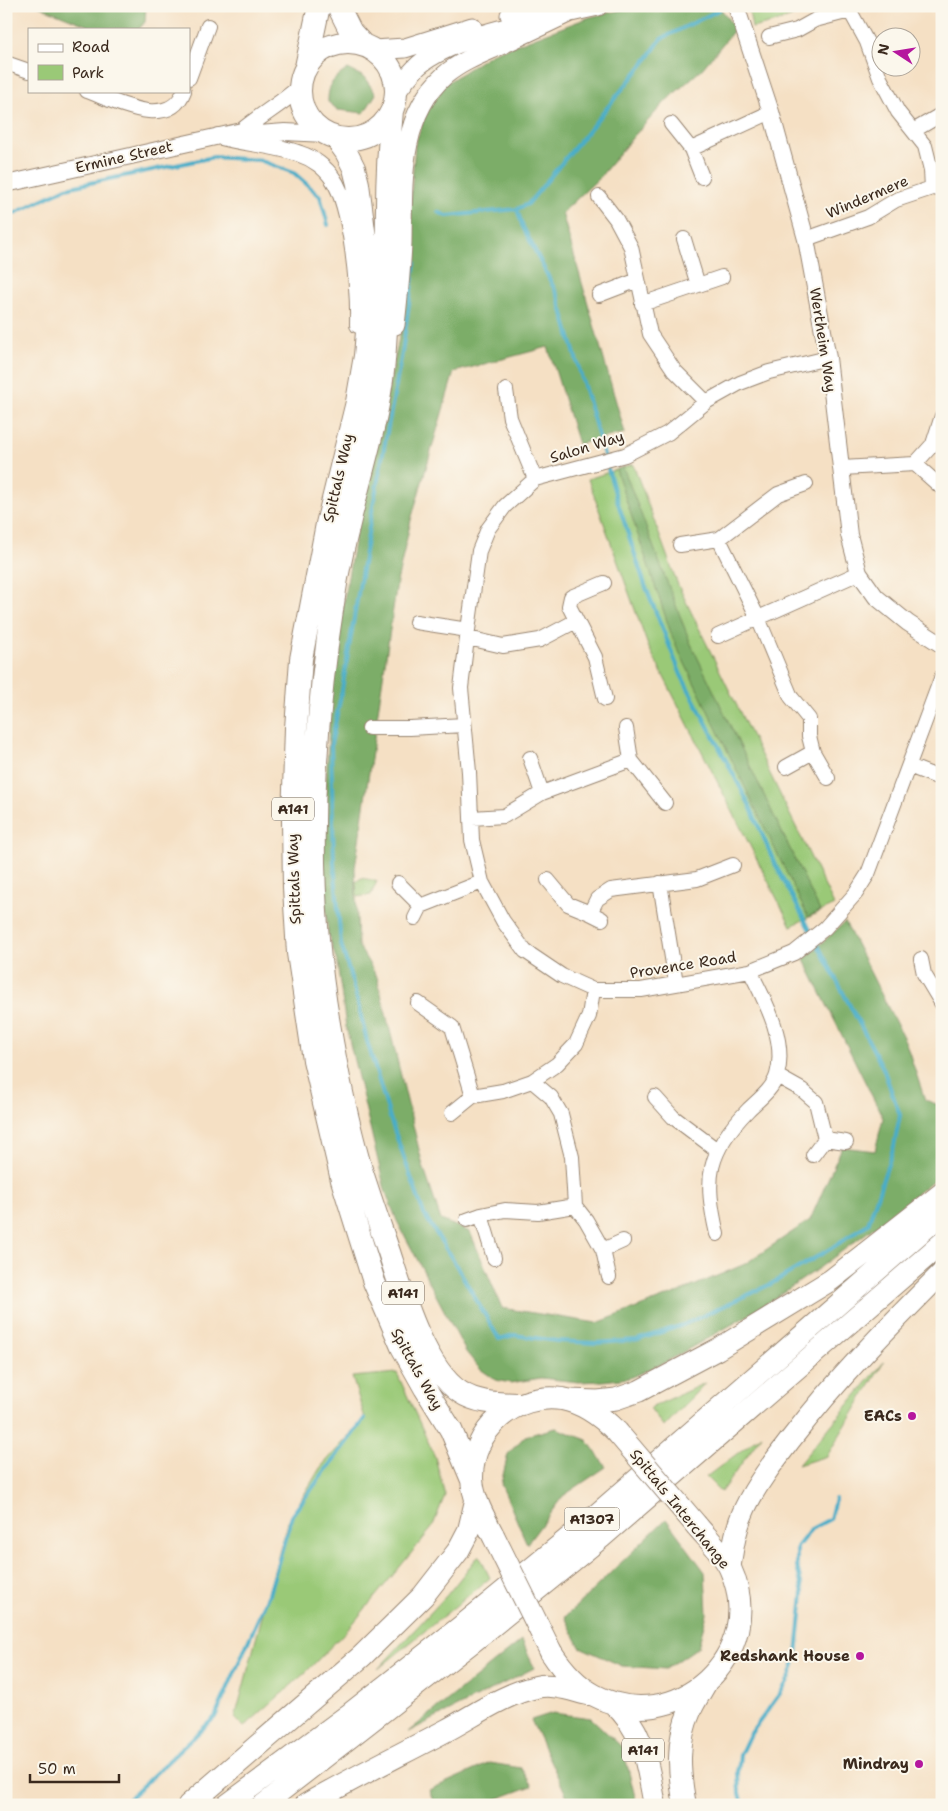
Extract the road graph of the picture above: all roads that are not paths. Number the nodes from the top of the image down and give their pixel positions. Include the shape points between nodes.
1 (319, 6) edge
2 (338, 6) edge
3 (545, 6) edge
4 (598, 6) edge
5 (736, 6) edge
6 (570, 12) junction
7 (208, 26) dead end
8 (768, 37) dead end
9 (368, 48) junction
10 (6, 63) edge
11 (28, 71) edge
12 (190, 75) edge
13 (303, 78) junction
14 (90, 92) edge
15 (184, 92) edge
16 (394, 101) junction
17 (771, 112) junction
18 (942, 114) edge
19 (671, 124) dead end
20 (242, 130) junction
21 (914, 131) junction
22 (218, 136) junction
23 (330, 136) junction
24 (692, 149) junction
25 (702, 177) dead end
26 (6, 184) edge
27 (937, 189) edge
28 (599, 197) dead end
29 (684, 239) dead end
30 (806, 239) junction
31 (722, 277) dead end
32 (638, 280) junction
33 (698, 285) junction
34 (599, 295) dead end
35 (642, 304) junction
36 (828, 358) junction
37 (382, 381) junction
38 (506, 390) dead end
39 (357, 402) junction
40 (706, 402) junction
41 (942, 416) edge
42 (915, 464) junction
43 (842, 468) junction
44 (535, 480) junction
45 (806, 484) dead end
46 (942, 488) edge
47 (719, 539) junction
48 (680, 545) dead end
49 (859, 573) junction
50 (604, 583) dead end
51 (758, 618) junction
52 (576, 621) junction
53 (416, 622) dead end
54 (468, 634) junction
55 (718, 636) dead end
56 (942, 644) edge
57 (942, 676) edge
58 (605, 699) dead end
59 (464, 725) junction
60 (626, 728) dead end
61 (377, 731) dead end
62 (813, 752) junction
63 (530, 758) dead end
64 (632, 760) junction
65 (909, 766) junction
66 (786, 767) dead end
67 (469, 772) joint
68 (828, 778) dead end
69 (942, 779) edge
70 (542, 793) junction
71 (665, 803) dead end
72 (472, 818) junction
73 (733, 866) dead end
74 (548, 880) dead end
75 (482, 882) junction
76 (398, 883) dead end
77 (660, 883) junction
78 (921, 959) dead end
79 (750, 971) junction
80 (676, 983) junction
81 (592, 990) junction
82 (418, 1003) dead end
83 (942, 1004) edge
84 (777, 1076) junction
85 (532, 1082) junction
86 (473, 1096) junction
87 (655, 1096) dead end
88 (452, 1113) dead end
89 (825, 1139) junction
90 (846, 1142) dead end
91 (717, 1150) junction
92 (813, 1155) dead end
93 (942, 1193) edge
94 (575, 1206) junction
95 (942, 1214) edge
96 (717, 1234) dead end
97 (623, 1241) dead end
98 (942, 1243) edge
99 (603, 1250) junction
100 (494, 1258) dead end
101 (942, 1273) edge
102 (609, 1277) dead end
103 (564, 1400) junction
104 (520, 1404) junction
105 (474, 1491) junction
106 (730, 1566) junction
107 (706, 1683) junction
108 (604, 1699) junction
109 (189, 1805) edge
110 (227, 1805) edge
111 (263, 1805) edge
112 (306, 1805) edge
113 (655, 1805) edge
114 (686, 1805) edge

1 - 13 highway
2 - 9 highway via 348,27
3 - 9 main road via 405,48
4 - 6 main road
5 - 17 street, Wertheim Way
6 - 16 main road via 499,30 436,53 418,66
6 - 37 main road via 445,75 428,95 415,119 405,158 399,289 392,345
7 - 12 street
8 - 21 street via 850,11 898,112
9 - 13 highway via 347,43 330,46 316,54
9 - 16 highway via 386,62 394,76
10 - 11 street
13 - 20 street, Ermine Street via 280,104
13 - 23 highway via 301,102 306,115 314,126
14 - 15 street via 135,108 164,112 175,107
16 - 23 highway via 385,122 375,131 356,138
16 - 37 highway, Spittals Way / A141
17 - 24 street
17 - 30 street, Wertheim Way
18 - 21 street
19 - 24 street
20 - 22 street, Ermine Street
20 - 23 street, Ermine Street via 259,134 285,132
21 - 27 street via 924,146
22 - 26 street, Ermine Street
22 - 39 street via 290,150 313,159 333,178 340,191 352,246 358,311
23 - 39 highway, Spittals Way / A141 via 346,152 354,168 367,254 369,308
24 - 25 street
27 - 30 street, Windermere via 896,200 868,217
28 - 32 street via 631,247
29 - 33 street
30 - 36 street, Wertheim Way
31 - 33 street
32 - 34 street
32 - 35 street
33 - 35 street
35 - 40 street via 650,334 674,370
36 - 40 street, Salon Way via 769,372 740,383
36 - 43 street, Wertheim Way
37 - 104 highway, Spittals Way / A141 via 336,585 318,710 314,885 328,1022 360,1166 420,1336 442,1375 460,1392 482,1401
38 - 44 street via 504,420
39 - 105 highway, Spittals Way / A141 via 327,524 302,659 293,820 298,953 314,1060 342,1180 374,1282 402,1347 451,1430
40 - 44 street, Salon Way via 668,434 619,457
41 - 42 street via 933,444
42 - 43 street
42 - 46 street
43 - 49 street, Wertheim Way via 849,535
44 - 54 street, Salon Way via 505,506 488,529 479,552
45 - 47 street via 778,494
47 - 48 street
47 - 51 street
49 - 51 street
49 - 56 street, Wertheim Way via 876,596 908,623
50 - 52 street via 571,597 569,606
51 - 55 street
51 - 62 street via 791,697 809,719
52 - 54 street via 540,640 503,646
52 - 58 street via 595,657
53 - 54 street
54 - 59 street, Salon Way via 462,688
57 - 65 street, Provence Road
59 - 61 street
59 - 67 street, Salon Way
60 - 64 street
62 - 66 street
62 - 68 street
63 - 70 street
64 - 70 street
64 - 71 street
65 - 69 street
65 - 79 street, Provence Road via 868,874 856,893 825,928 794,953
67 - 72 street, Provence Road
70 - 72 street via 504,816
72 - 75 street, Provence Road via 472,840
73 - 77 street via 697,879
74 - 77 street via 568,904 596,916 597,899 611,890
75 - 76 street via 418,912
75 - 81 street, Provence Road via 503,921 525,951 562,976
77 - 80 street
78 - 83 street via 924,974
79 - 80 street, Provence Road
79 - 84 street, Provence Road via 773,1018 778,1054
80 - 81 street, Provence Road via 640,990
81 - 85 street via 588,1016 576,1044 557,1064
82 - 86 street via 452,1027
84 - 89 street via 816,1102
84 - 91 street via 766,1093 728,1132
85 - 86 street
85 - 94 street via 550,1097 561,1114 572,1157
86 - 88 street
87 - 91 street via 673,1117
89 - 90 street
89 - 92 street
91 - 96 street via 710,1174 710,1201 719,1219
93 - 103 main road via 831,1280 718,1349 639,1391 616,1399
94 - 99 street
94 - 100 street via 538,1212 505,1210 474,1217
95 - 110 main road, A1307 via 581,1528 348,1715
97 - 99 street
98 - 111 main road, A1307 via 602,1538
99 - 102 street
101 - 106 main road via 836,1384 782,1451 745,1508 734,1540
103 - 104 highway, Spittals Interchange via 549,1398
103 - 106 highway, Spittals Interchange, bridge via 588,1408 616,1432
104 - 105 highway, Spittals Interchange via 497,1419 484,1435 476,1453
105 - 108 highway, bridge via 551,1652 570,1676
105 - 109 highway, Spittals Interchange via 469,1530 458,1551 423,1596 362,1656
106 - 107 highway, Spittals Interchange via 738,1597 737,1629 726,1659
107 - 108 highway, Spittals Interchange via 662,1704 638,1706
107 - 114 highway, A141 via 683,1730 680,1767
108 - 112 highway, Spittals Interchange via 548,1686 523,1690
108 - 113 highway, A141 via 630,1720 638,1735

